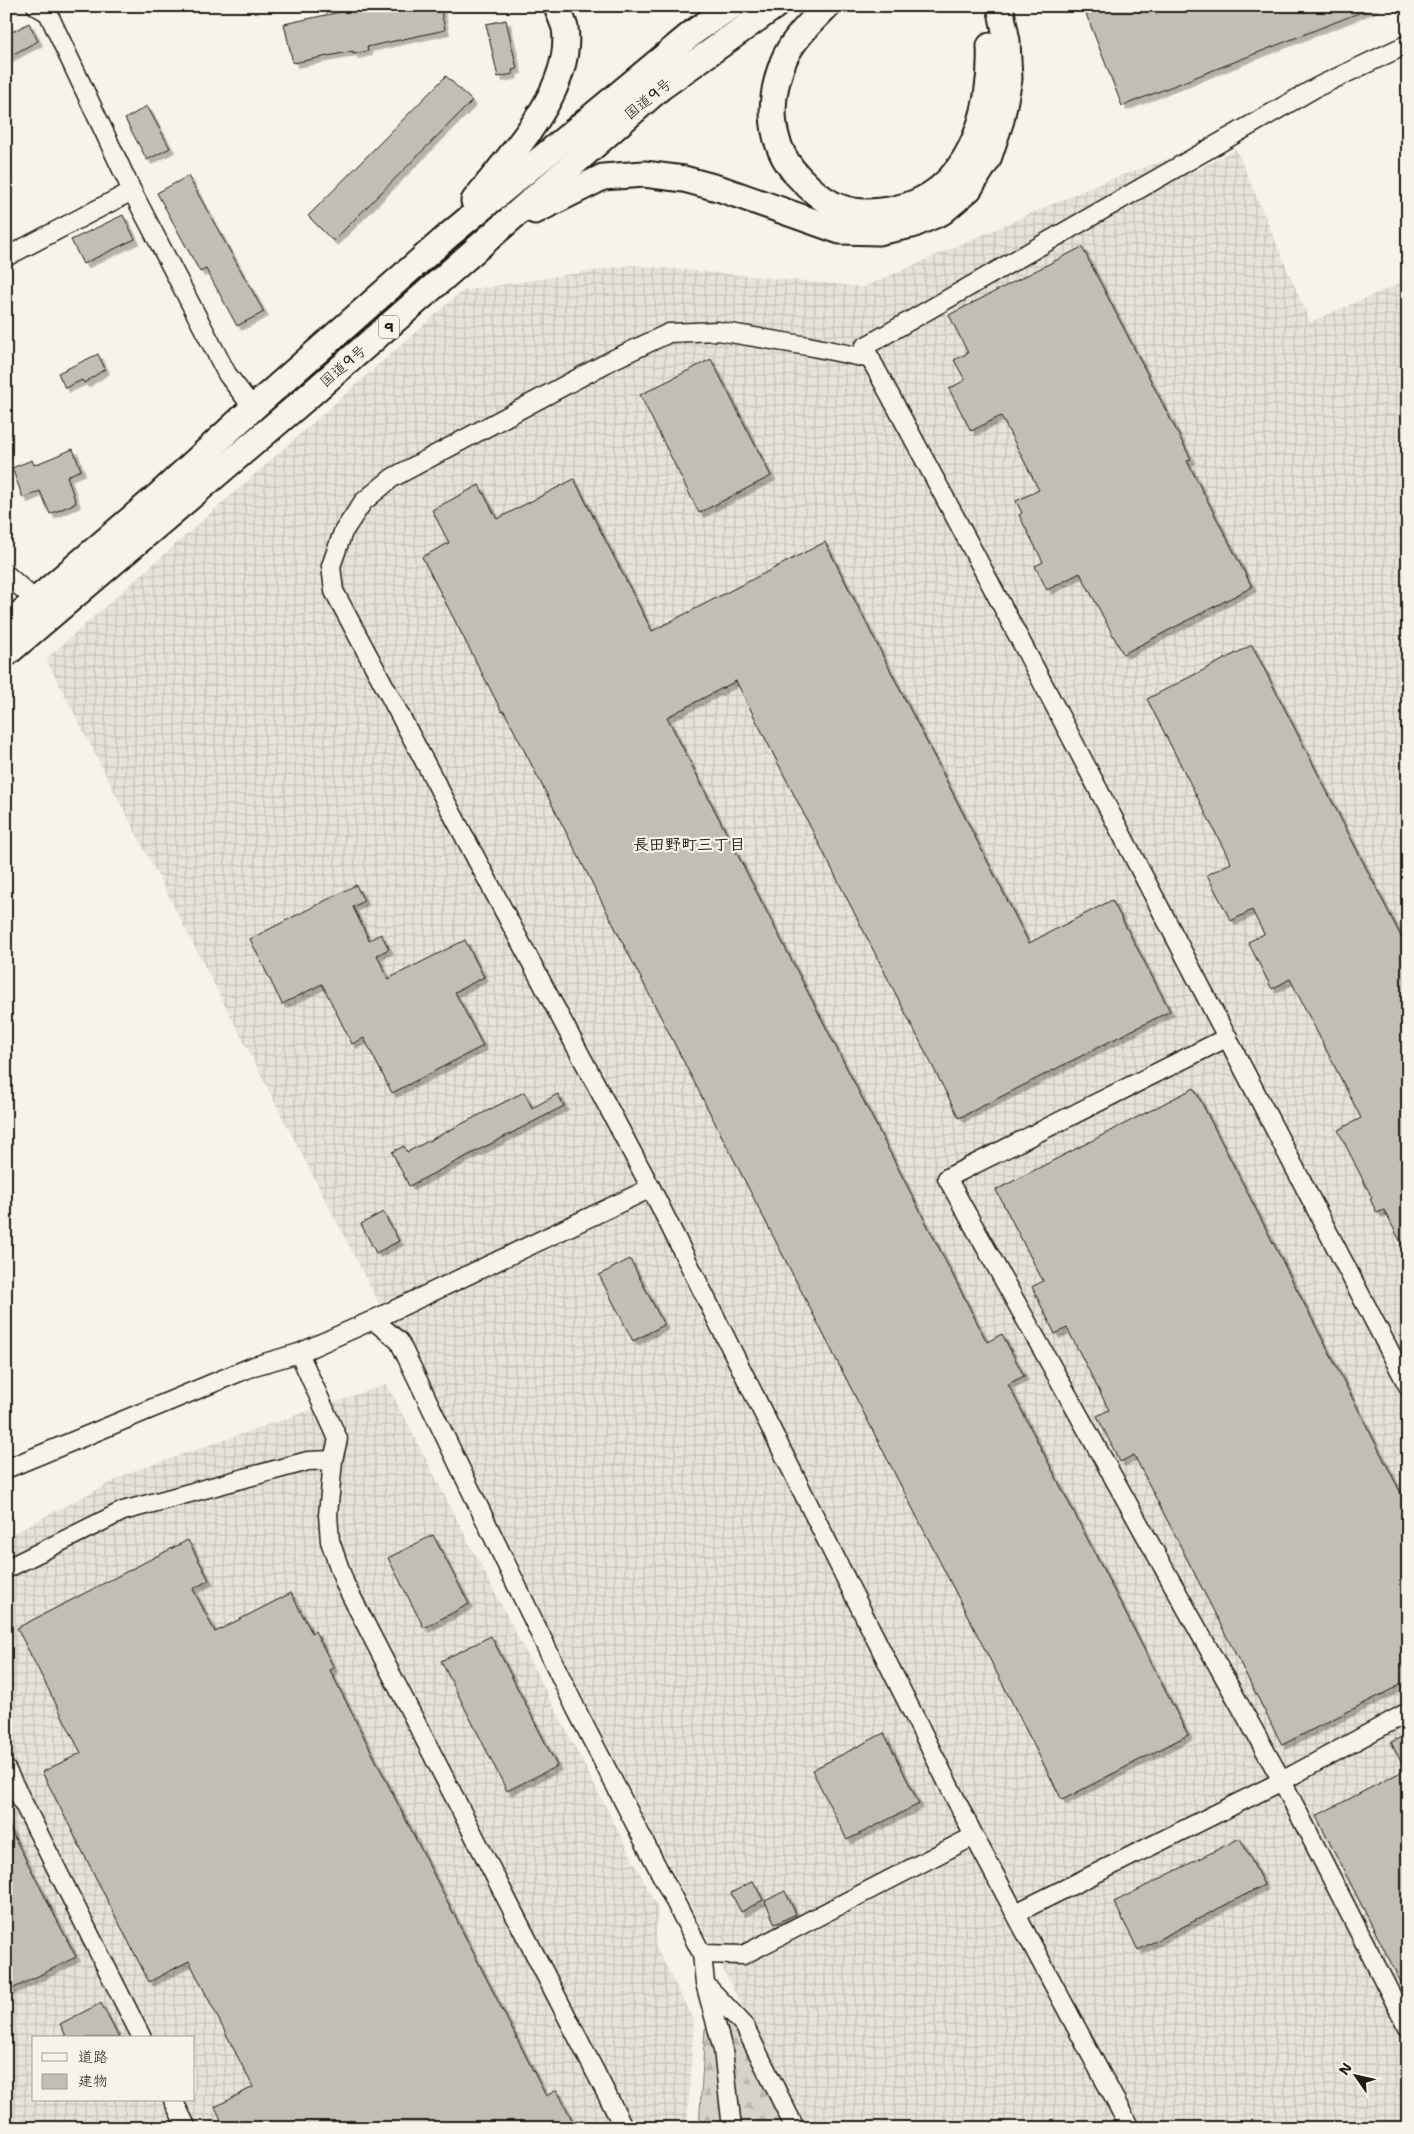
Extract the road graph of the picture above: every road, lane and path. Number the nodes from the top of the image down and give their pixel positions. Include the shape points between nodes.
1 (36, 6) edge
2 (557, 6) edge
3 (732, 6) edge
4 (776, 6) edge
5 (827, 6) edge
6 (984, 6) edge
7 (1000, 6) edge
8 (1408, 44) edge
9 (132, 191) junction
10 (504, 227) junction
11 (449, 235) junction
12 (6, 257) edge
13 (871, 359) junction
14 (253, 408) junction
15 (6, 574) edge
16 (76, 592) junction
17 (36, 600) junction
18 (6, 617) edge
19 (6, 626) edge
20 (6, 654) edge
21 (6, 668) edge
22 (1228, 1037) junction
23 (651, 1188) junction
24 (373, 1320) junction
25 (299, 1353) junction
26 (1408, 1386) edge
27 (333, 1460) junction
28 (6, 1469) edge
29 (6, 1569) edge
30 (1408, 1712) edge
31 (6, 1769) edge
32 (1282, 1781) junction
33 (974, 1836) junction
34 (1016, 1913) junction
35 (702, 1954) junction
36 (705, 1983) junction
37 (1408, 2028) edge
38 (141, 2036) edge
39 (174, 2102) edge
40 (187, 2128) edge
41 (624, 2128) edge
42 (732, 2128) edge
43 (795, 2128) edge
44 (1130, 2128) edge

1 - 9 street via 48,13
2 - 11 highway via 565,28 564,63 548,103
3 - 11 highway, 国道9号 / 9 via 695,31
4 - 10 highway, 国道9号 / 9 via 660,88
5 - 6 highway via 808,25 783,61 772,106 775,138 787,164 809,189 842,208 877,213 909,206 933,192 954,176 972,148 992,75
7 - 10 highway via 1007,41 1009,79 1001,120 988,159 969,189 942,212 912,225 878,232 840,230 721,189 684,179 644,174 602,177
8 - 13 street via 1317,87 864,347
9 - 12 street
9 - 14 street via 227,374
10 - 16 highway, 国道9号 / 9
11 - 14 highway, 国道9号 / 9
13 - 22 street
13 - 23 street via 718,331 669,333 614,358 392,478 363,502 343,532 331,566 334,591
14 - 17 highway, 国道9号 / 9 via 160,494
15 - 17 street
16 - 20 highway, 国道9号 / 9
16 - 21 highway
17 - 18 highway
17 - 19 highway, 国道9号 / 9
22 - 26 street
22 - 32 street via 947,1178
23 - 24 street
23 - 33 street
24 - 25 street
24 - 35 street via 398,1341 415,1372 578,1711
25 - 27 street via 338,1439
25 - 28 street via 254,1366
27 - 29 street via 308,1461 123,1511
27 - 41 street via 328,1515 330,1541 345,1584
30 - 32 street
31 - 38 street
32 - 34 street
32 - 37 street
33 - 34 street
33 - 35 street via 743,1955
34 - 44 street
35 - 36 street
36 - 42 street via 723,2050
36 - 43 street via 744,2025
39 - 40 street

